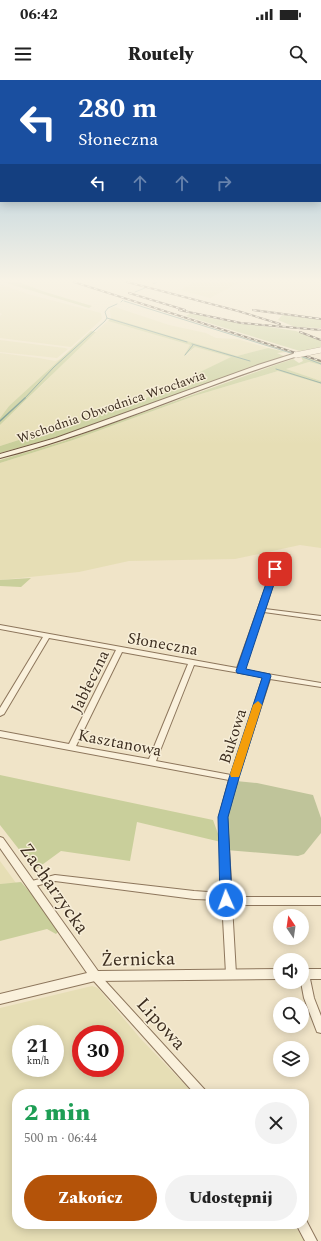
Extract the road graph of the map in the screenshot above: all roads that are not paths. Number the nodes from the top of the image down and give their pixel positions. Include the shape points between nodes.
1 (321, 350) edge
2 (0, 456) edge
3 (280, 555) dead end
4 (261, 610) junction
5 (321, 618) edge
6 (0, 627) edge
7 (47, 636) junction
8 (120, 649) junction
9 (192, 662) junction
10 (240, 671) junction
11 (267, 676) junction
12 (321, 685) edge
13 (0, 714) edge
14 (0, 734) edge
15 (72, 747) junction
16 (152, 762) junction
17 (234, 778) junction
18 (0, 841) edge
19 (31, 884) junction
20 (226, 899) junction
21 (321, 901) edge
22 (231, 974) junction
23 (273, 974) edge
24 (309, 974) edge
25 (321, 974) edge
26 (95, 976) junction
27 (307, 989) edge
28 (0, 999) edge
29 (321, 1029) edge
30 (197, 1089) edge
31 (305, 1229) edge
32 (312, 1241) edge

1 - 2 main road, Wschodnia Obwodnica Wrocławia, bridge via 260,366 58,439
3 - 4 street
4 - 5 street
4 - 10 street
6 - 7 street, Słoneczna
7 - 8 street, Słoneczna
7 - 13 street
8 - 9 street, Słoneczna
8 - 15 street, Jabłeczna
9 - 10 street, Słoneczna
9 - 16 street
10 - 11 street, Słoneczna
11 - 12 street, Słoneczna
11 - 17 street, Bukowa
14 - 15 street, Kasztanowa
15 - 16 street, Kasztanowa
16 - 17 street, Kasztanowa
17 - 20 street, Bukowa via 223,817
18 - 19 street, Zacharzycka
19 - 20 street via 55,878
19 - 26 street, Zacharzycka
20 - 21 street
20 - 22 street, Bukowa
22 - 23 street, Żernicka
22 - 26 street, Żernicka
24 - 25 street
26 - 28 street, Żernicka
26 - 30 street, Lipowa
27 - 29 street
31 - 32 street

